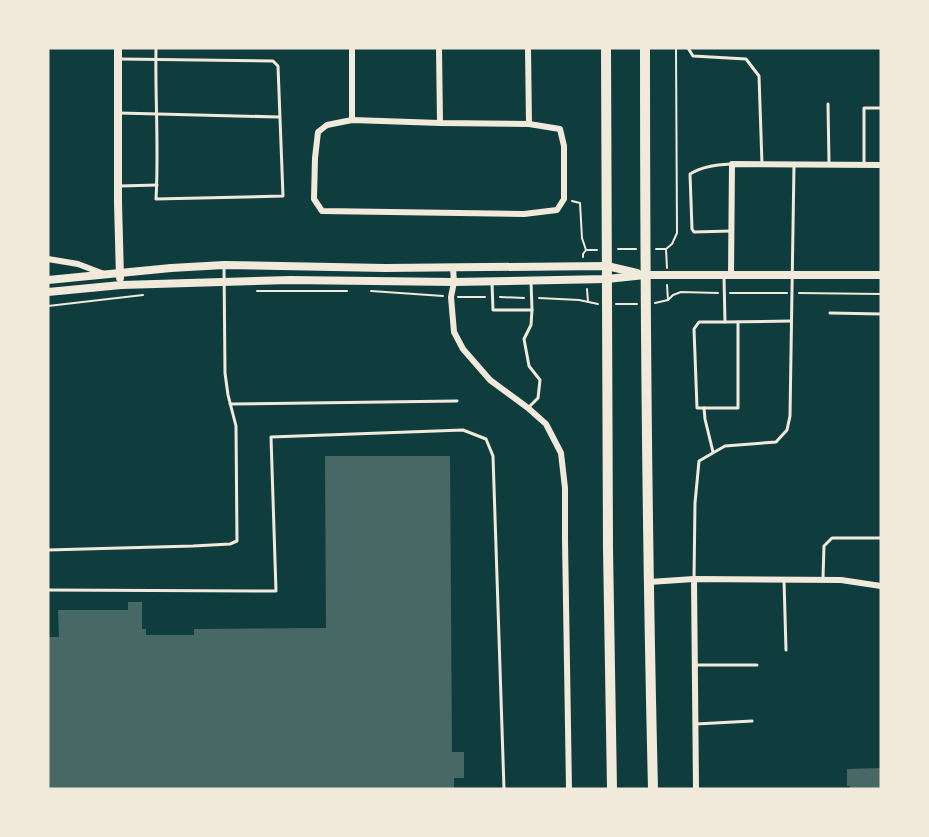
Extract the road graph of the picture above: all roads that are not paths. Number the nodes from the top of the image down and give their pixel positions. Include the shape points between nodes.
1 (118, 48) edge
2 (156, 48) edge
3 (352, 48) edge
4 (439, 48) edge
5 (528, 48) edge
6 (606, 48) edge
7 (645, 48) edge
8 (688, 48) edge
9 (118, 59) junction
10 (156, 59) junction
11 (828, 104) dead end
12 (881, 108) edge
13 (118, 113) junction
14 (156, 114) junction
15 (279, 117) junction
16 (352, 120) junction
17 (440, 123) junction
18 (529, 124) junction
19 (732, 164) junction
20 (762, 164) junction
21 (794, 164) junction
22 (829, 165) junction
23 (864, 165) junction
24 (881, 165) edge
25 (157, 185) junction
26 (118, 186) junction
27 (731, 231) junction
28 (48, 259) edge
29 (224, 265) junction
30 (607, 266) junction
31 (453, 268) junction
32 (120, 273) junction
33 (104, 274) junction
34 (792, 274) junction
35 (645, 275) junction
36 (727, 275) junction
37 (881, 275) edge
38 (607, 279) junction
39 (48, 280) edge
40 (531, 280) junction
41 (493, 281) junction
42 (224, 282) junction
43 (454, 282) junction
44 (121, 285) junction
45 (48, 292) edge
46 (532, 310) junction
47 (830, 313) dead end
48 (881, 314) edge
49 (791, 321) junction
50 (725, 322) junction
51 (738, 322) junction
52 (457, 401) dead end
53 (230, 404) junction
54 (528, 408) junction
55 (704, 408) junction
56 (713, 453) junction
57 (881, 538) edge
58 (48, 550) edge
59 (694, 579) junction
60 (784, 580) junction
61 (823, 580) junction
62 (648, 582) junction
63 (881, 586) edge
64 (48, 590) edge
65 (786, 650) dead end
66 (695, 665) junction
67 (757, 665) dead end
68 (752, 721) dead end
69 (696, 724) junction
70 (504, 789) edge
71 (569, 789) edge
72 (612, 789) edge
73 (653, 789) edge
74 (696, 789) edge

1 - 9 street
2 - 10 lane
3 - 16 street
4 - 17 street
5 - 18 street
6 - 30 highway
7 - 35 highway
8 - 20 lane via 693,56 746,59 759,76
9 - 10 lane
9 - 13 street
10 - 14 lane
10 - 15 lane via 273,61 278,66
11 - 22 lane
12 - 23 lane via 864,108
13 - 14 lane
13 - 26 street
14 - 15 lane
14 - 25 lane
15 - 25 lane via 283,196 156,199
16 - 17 street
16 - 18 street via 327,125 318,132 314,199 322,211 524,214 557,210 564,199 564,146 560,129
17 - 18 street
19 - 20 street
19 - 27 street
19 - 27 lane via 696,169 690,174 694,232
20 - 21 street
21 - 22 street
21 - 34 lane
22 - 23 street
23 - 24 street
25 - 26 lane
26 - 32 street
27 - 36 street
28 - 33 street
29 - 31 street
29 - 32 street
29 - 42 lane
30 - 31 street
30 - 35 street
30 - 38 highway
31 - 43 street
32 - 33 street
32 - 44 street
33 - 39 street
34 - 36 street
34 - 37 street
34 - 49 lane
35 - 36 street
35 - 38 street
35 - 62 highway
36 - 50 lane
38 - 40 street
38 - 72 highway
40 - 41 street
40 - 46 lane
41 - 43 street
41 - 46 lane via 493,310
42 - 43 street
42 - 44 street
42 - 53 lane via 225,373
43 - 54 street via 454,332 463,349 490,380
44 - 45 street
46 - 54 lane via 531,325 524,339 529,366 540,380 538,398
47 - 48 lane
49 - 51 lane
49 - 56 lane via 788,430 776,442 725,446
50 - 51 lane
50 - 55 lane via 699,322 694,329 697,408
51 - 55 lane via 738,408
52 - 53 lane
53 - 58 lane via 236,426 237,541
54 - 71 street via 546,424 561,453 565,488
55 - 56 lane
56 - 59 lane via 699,461
57 - 61 lane via 832,538 824,546
59 - 60 street
59 - 62 street
59 - 66 street
60 - 61 street
60 - 65 lane
61 - 63 street
62 - 73 highway
64 - 70 lane via 276,591 271,437 463,430 486,440 493,456
66 - 67 lane
66 - 69 street
68 - 69 lane
69 - 74 street

